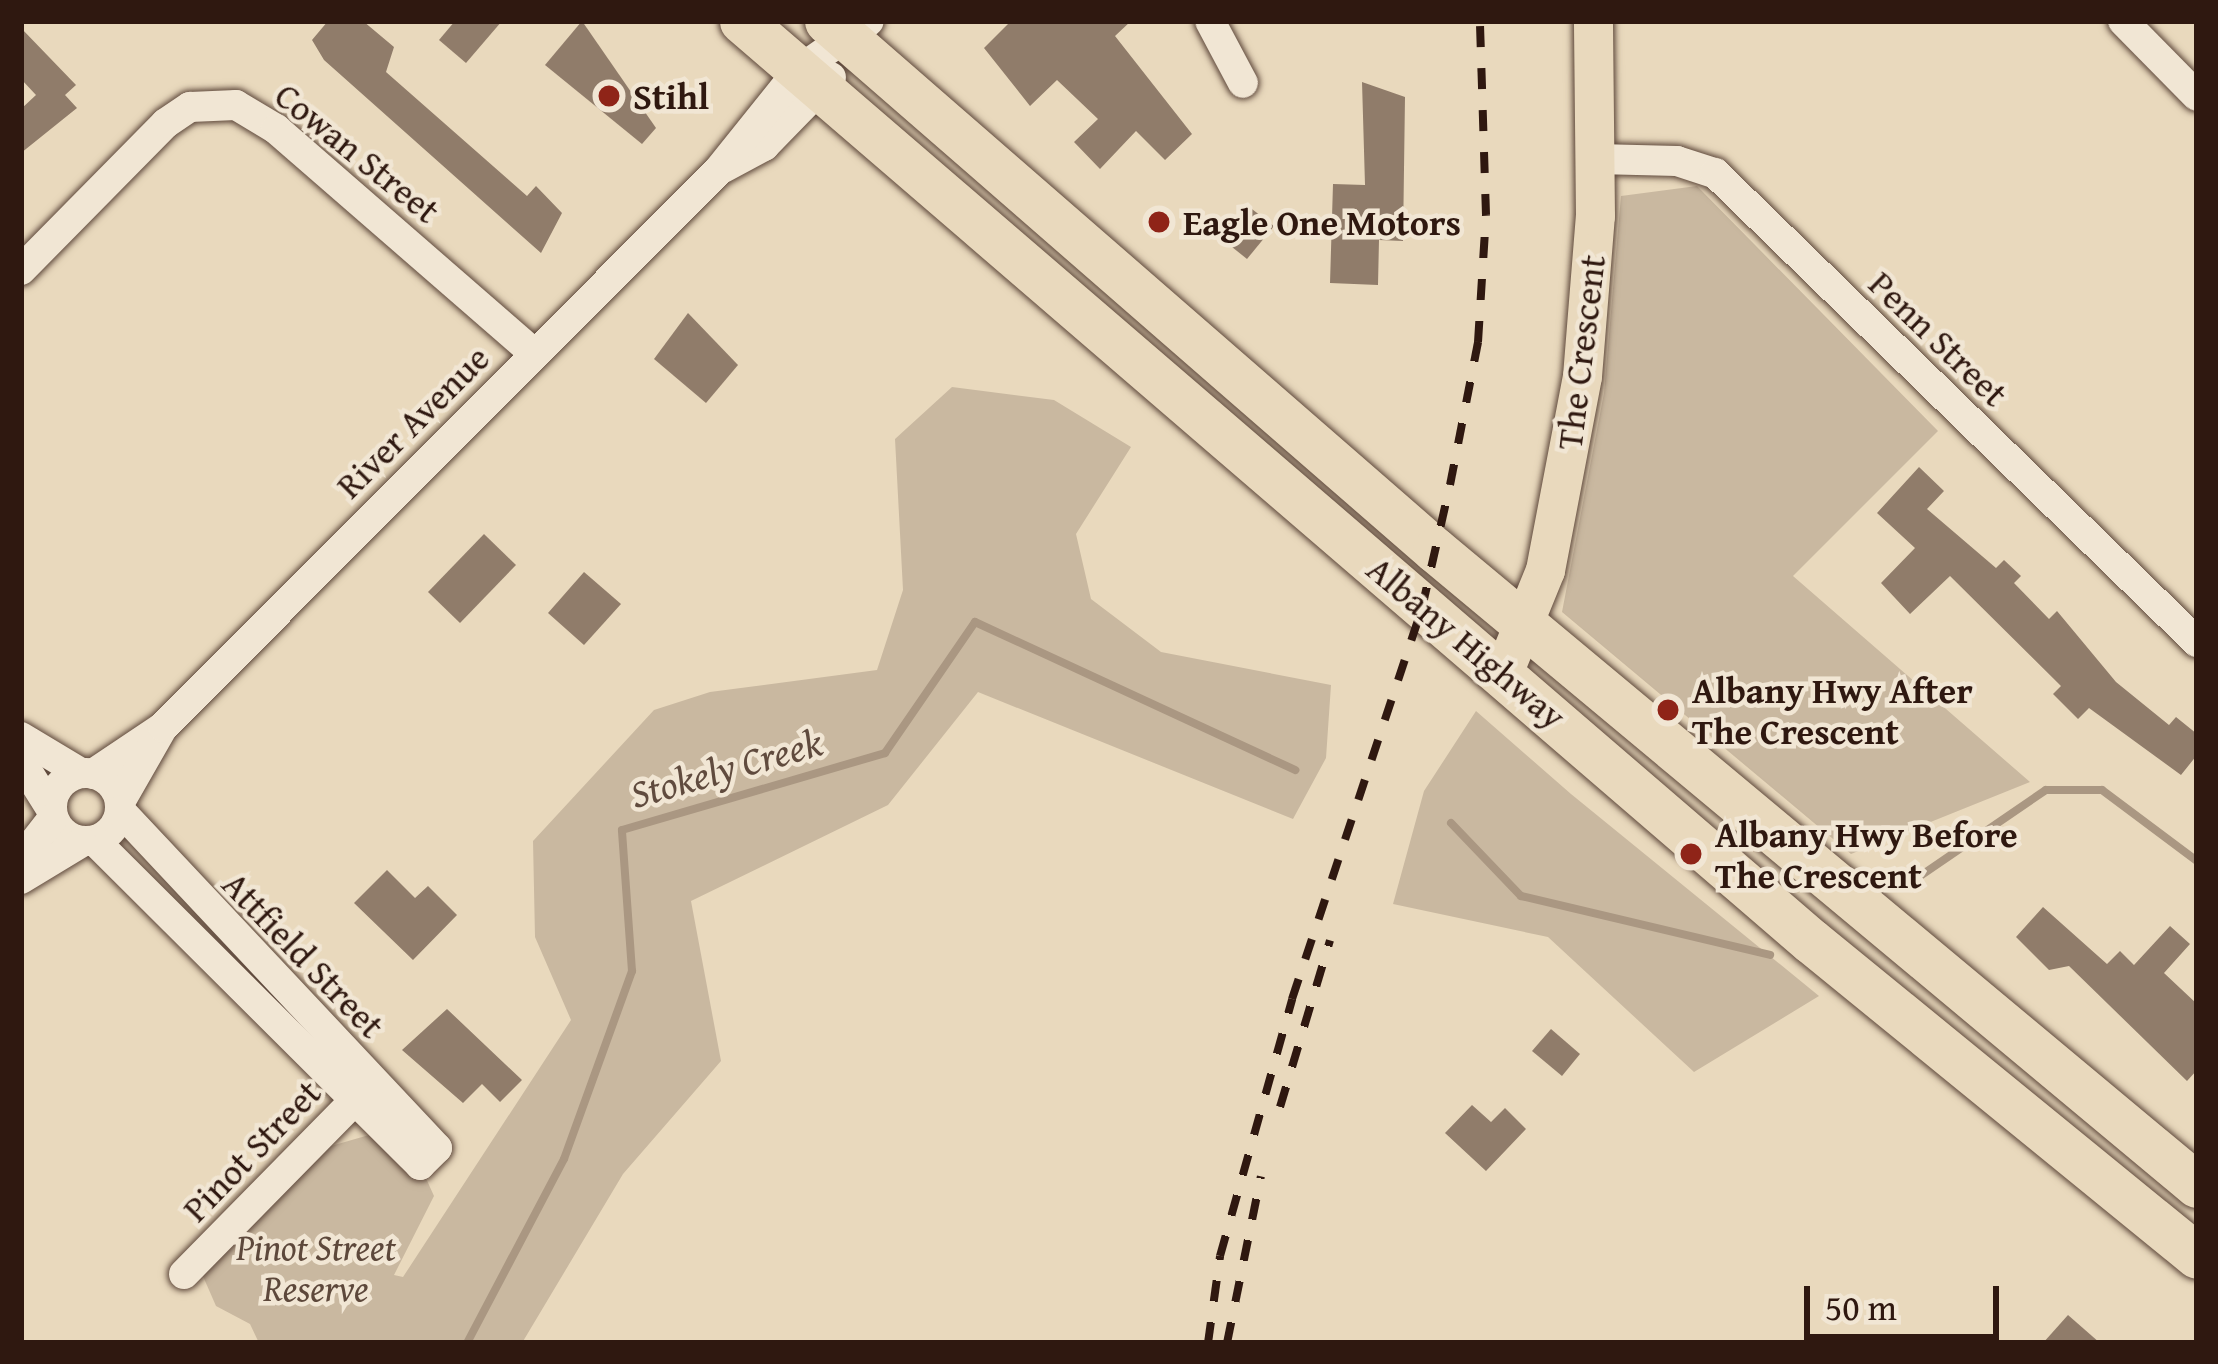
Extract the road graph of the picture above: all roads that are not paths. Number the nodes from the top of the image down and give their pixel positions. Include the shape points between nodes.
1 (742, 21) edge
2 (1210, 21) edge
3 (1593, 21) edge
4 (2123, 21) edge
5 (848, 27) edge
6 (811, 81) junction
7 (1244, 83) dead end
8 (2197, 96) edge
9 (1597, 159) junction
10 (21, 271) edge
11 (534, 352) junction
12 (1327, 456) junction
13 (1296, 496) junction
14 (1527, 627) junction
15 (2197, 642) edge
16 (1503, 673) junction
17 (163, 727) junction
18 (21, 737) edge
19 (21, 761) edge
20 (87, 774) junction
21 (120, 806) junction
22 (52, 813) junction
23 (88, 841) junction
24 (21, 859) edge
25 (21, 879) edge
26 (364, 1091) junction
27 (428, 1157) dead end
28 (2197, 1185) edge
29 (2197, 1256) edge
30 (184, 1274) dead end

1 - 6 highway, Albany Highway
2 - 7 street
3 - 9 main road, The Crescent
4 - 8 street
5 - 6 street
5 - 12 highway, Albany Highway
6 - 11 street, River Avenue
6 - 13 highway, Albany Highway
9 - 14 main road, The Crescent via 1582,376
9 - 15 street, Penn Street via 1694,164 1729,184
10 - 11 street, Cowan Street via 166,123 190,107 236,106 276,128
11 - 17 street, River Avenue
12 - 13 highway
12 - 14 highway, Albany Highway
13 - 16 highway, Albany Highway
14 - 16 main road, The Crescent
14 - 28 highway, Albany Highway
16 - 29 highway, Albany Highway
17 - 20 street, River Avenue
17 - 21 street, River Avenue
18 - 20 street
19 - 22 street
20 - 21 street, Attfield Street
20 - 22 street, River Avenue via 63,782
21 - 23 street, River Avenue
21 - 26 street, Attfield Street
22 - 23 street, Attfield Street
22 - 24 street
23 - 25 street
23 - 26 street, Attfield Street
26 - 27 street, Attfield Street
26 - 30 street, Pinot Street

